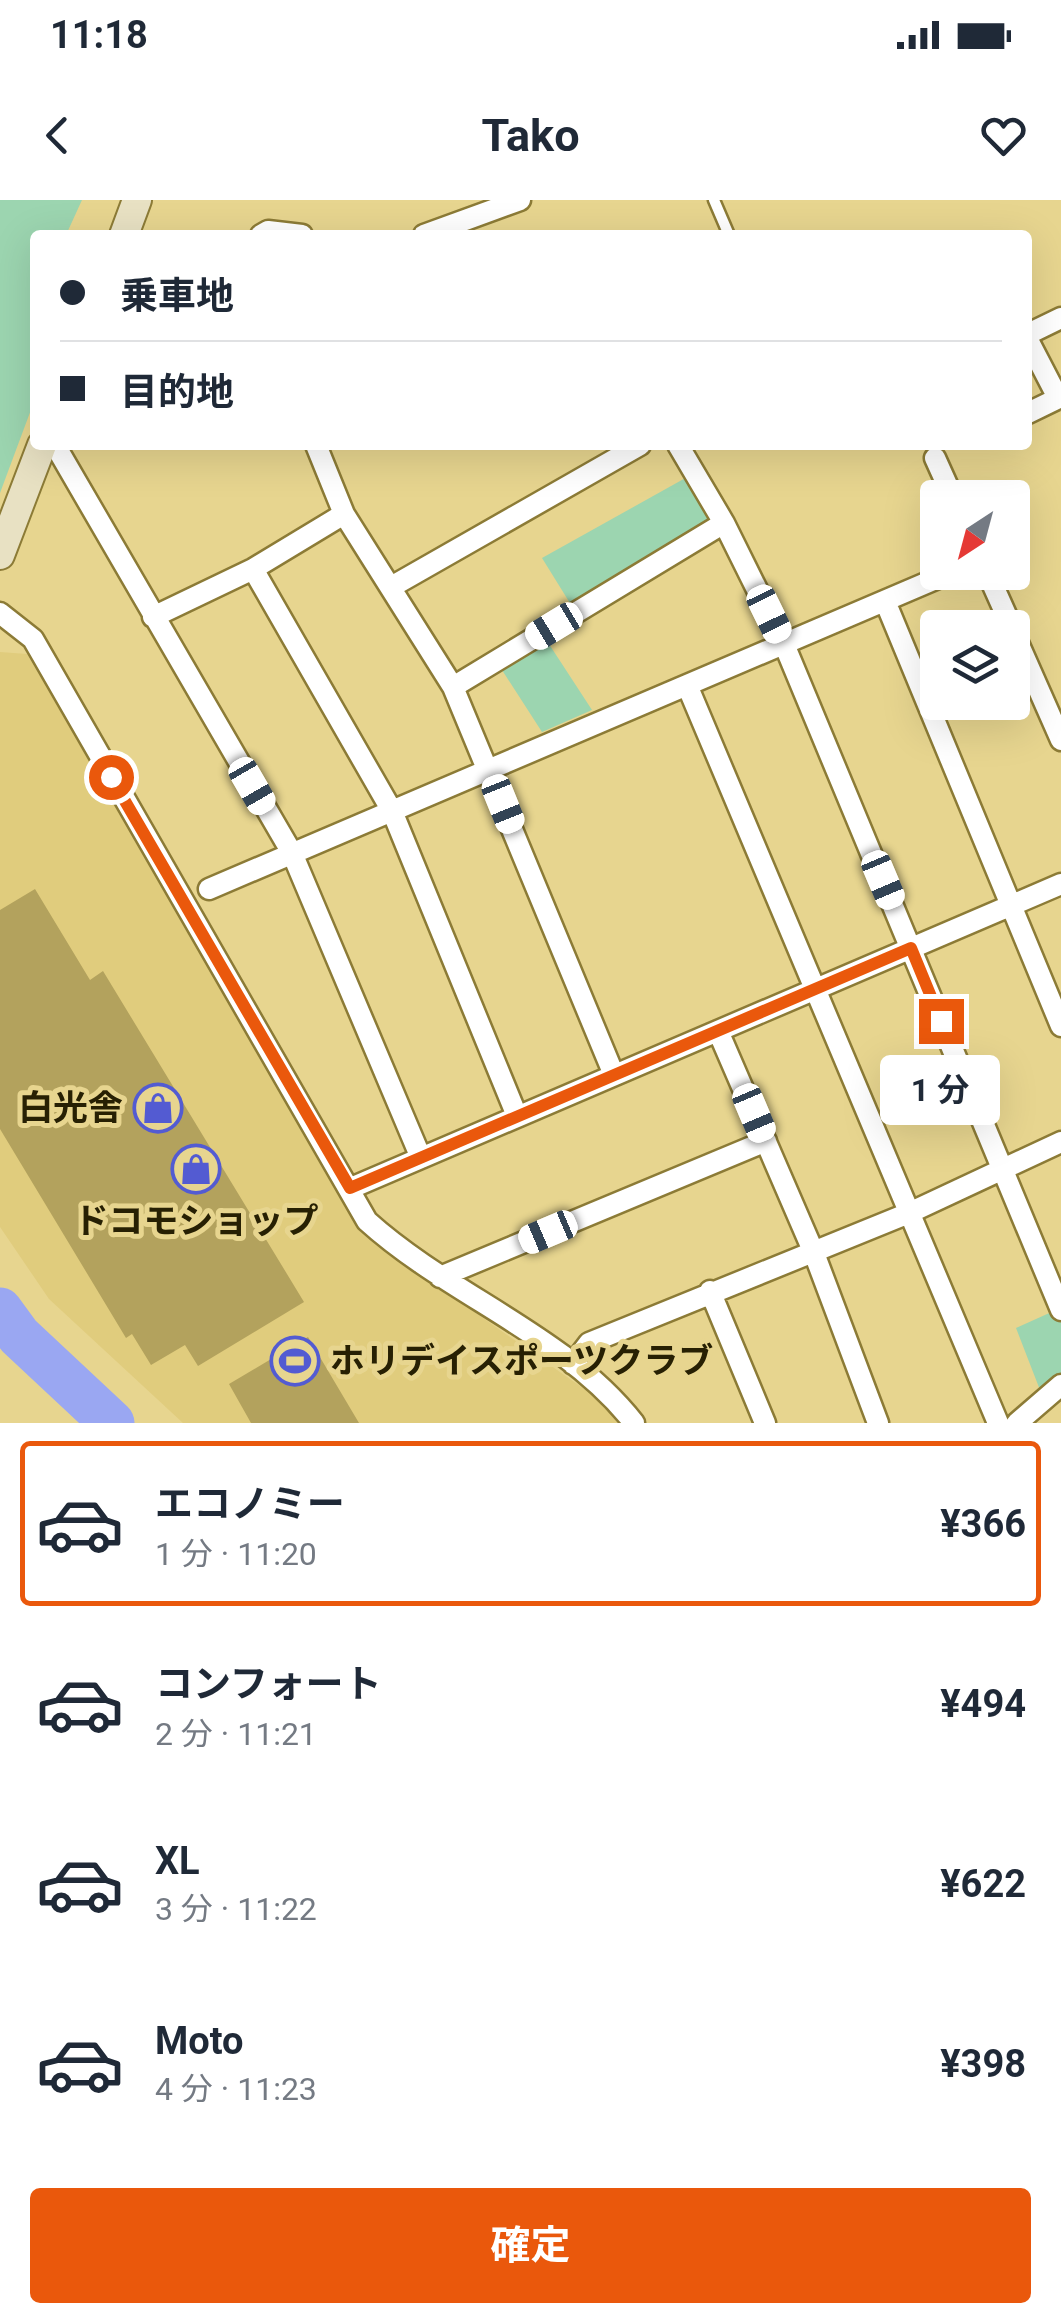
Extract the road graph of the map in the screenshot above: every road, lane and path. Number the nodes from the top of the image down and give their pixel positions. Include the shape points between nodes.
1 (137, 200) edge
2 (520, 200) edge
3 (714, 200) edge
4 (126, 230) edge
5 (438, 230) edge
6 (727, 230) edge
7 (1061, 318) edge
8 (1032, 335) edge
9 (1032, 344) edge
10 (1060, 397) edge
11 (1032, 411) edge
12 (40, 450) edge
13 (58, 450) edge
14 (318, 450) edge
15 (631, 450) edge
16 (681, 450) edge
17 (935, 458) dead end
18 (945, 480) edge
19 (344, 514) junction
20 (724, 523) junction
21 (0, 555) edge
22 (253, 569) junction
23 (920, 586) edge
24 (391, 587) junction
25 (885, 602) junction
26 (0, 613) edge
27 (153, 617) junction
28 (784, 644) junction
29 (1030, 669) edge
30 (687, 685) junction
31 (453, 688) junction
32 (1061, 740) edge
33 (489, 770) junction
34 (392, 811) junction
35 (292, 854) junction
36 (1061, 884) edge
37 (209, 889) dead end
38 (1011, 905) junction
39 (911, 948) junction
40 (815, 989) junction
41 (1061, 1026) edge
42 (718, 1030) junction
43 (614, 1075) junction
44 (517, 1116) junction
45 (766, 1141) junction
46 (1061, 1142) edge
47 (421, 1158) junction
48 (1002, 1167) junction
49 (350, 1188) junction
50 (910, 1213) junction
51 (814, 1253) junction
52 (440, 1277) junction
53 (710, 1291) junction
54 (1061, 1310) edge
55 (573, 1364) junction
56 (1061, 1385) edge
57 (634, 1423) edge
58 (765, 1423) edge
59 (878, 1423) edge
60 (998, 1423) edge
61 (1016, 1423) edge

1 - 4 street
2 - 5 street
3 - 6 lane
7 - 8 street
9 - 10 street
10 - 11 street
12 - 21 street
13 - 27 street
14 - 19 street
15 - 24 street
16 - 20 street
17 - 18 street
19 - 22 street
19 - 24 street
20 - 28 street
20 - 31 street
22 - 27 street
22 - 34 street
23 - 25 street
24 - 31 street
25 - 28 street
25 - 38 street
26 - 49 street via 32,639
27 - 35 street
28 - 30 street
28 - 39 street
29 - 32 street
30 - 33 street
30 - 40 street
31 - 33 street
33 - 34 street
33 - 43 street
34 - 35 street
34 - 44 street
35 - 37 street
35 - 47 street
36 - 38 street
38 - 39 street
38 - 41 street
39 - 40 street
39 - 48 street
40 - 42 street
40 - 50 street
42 - 43 street
42 - 45 street
43 - 44 street
44 - 47 street
45 - 51 street
45 - 52 street
46 - 48 street
47 - 49 street
48 - 50 street
48 - 54 street
49 - 52 street via 367,1221
50 - 51 street
50 - 60 street
51 - 53 street
51 - 59 street
52 - 55 street
53 - 55 street via 589,1343
53 - 58 street
55 - 57 street
56 - 61 street

